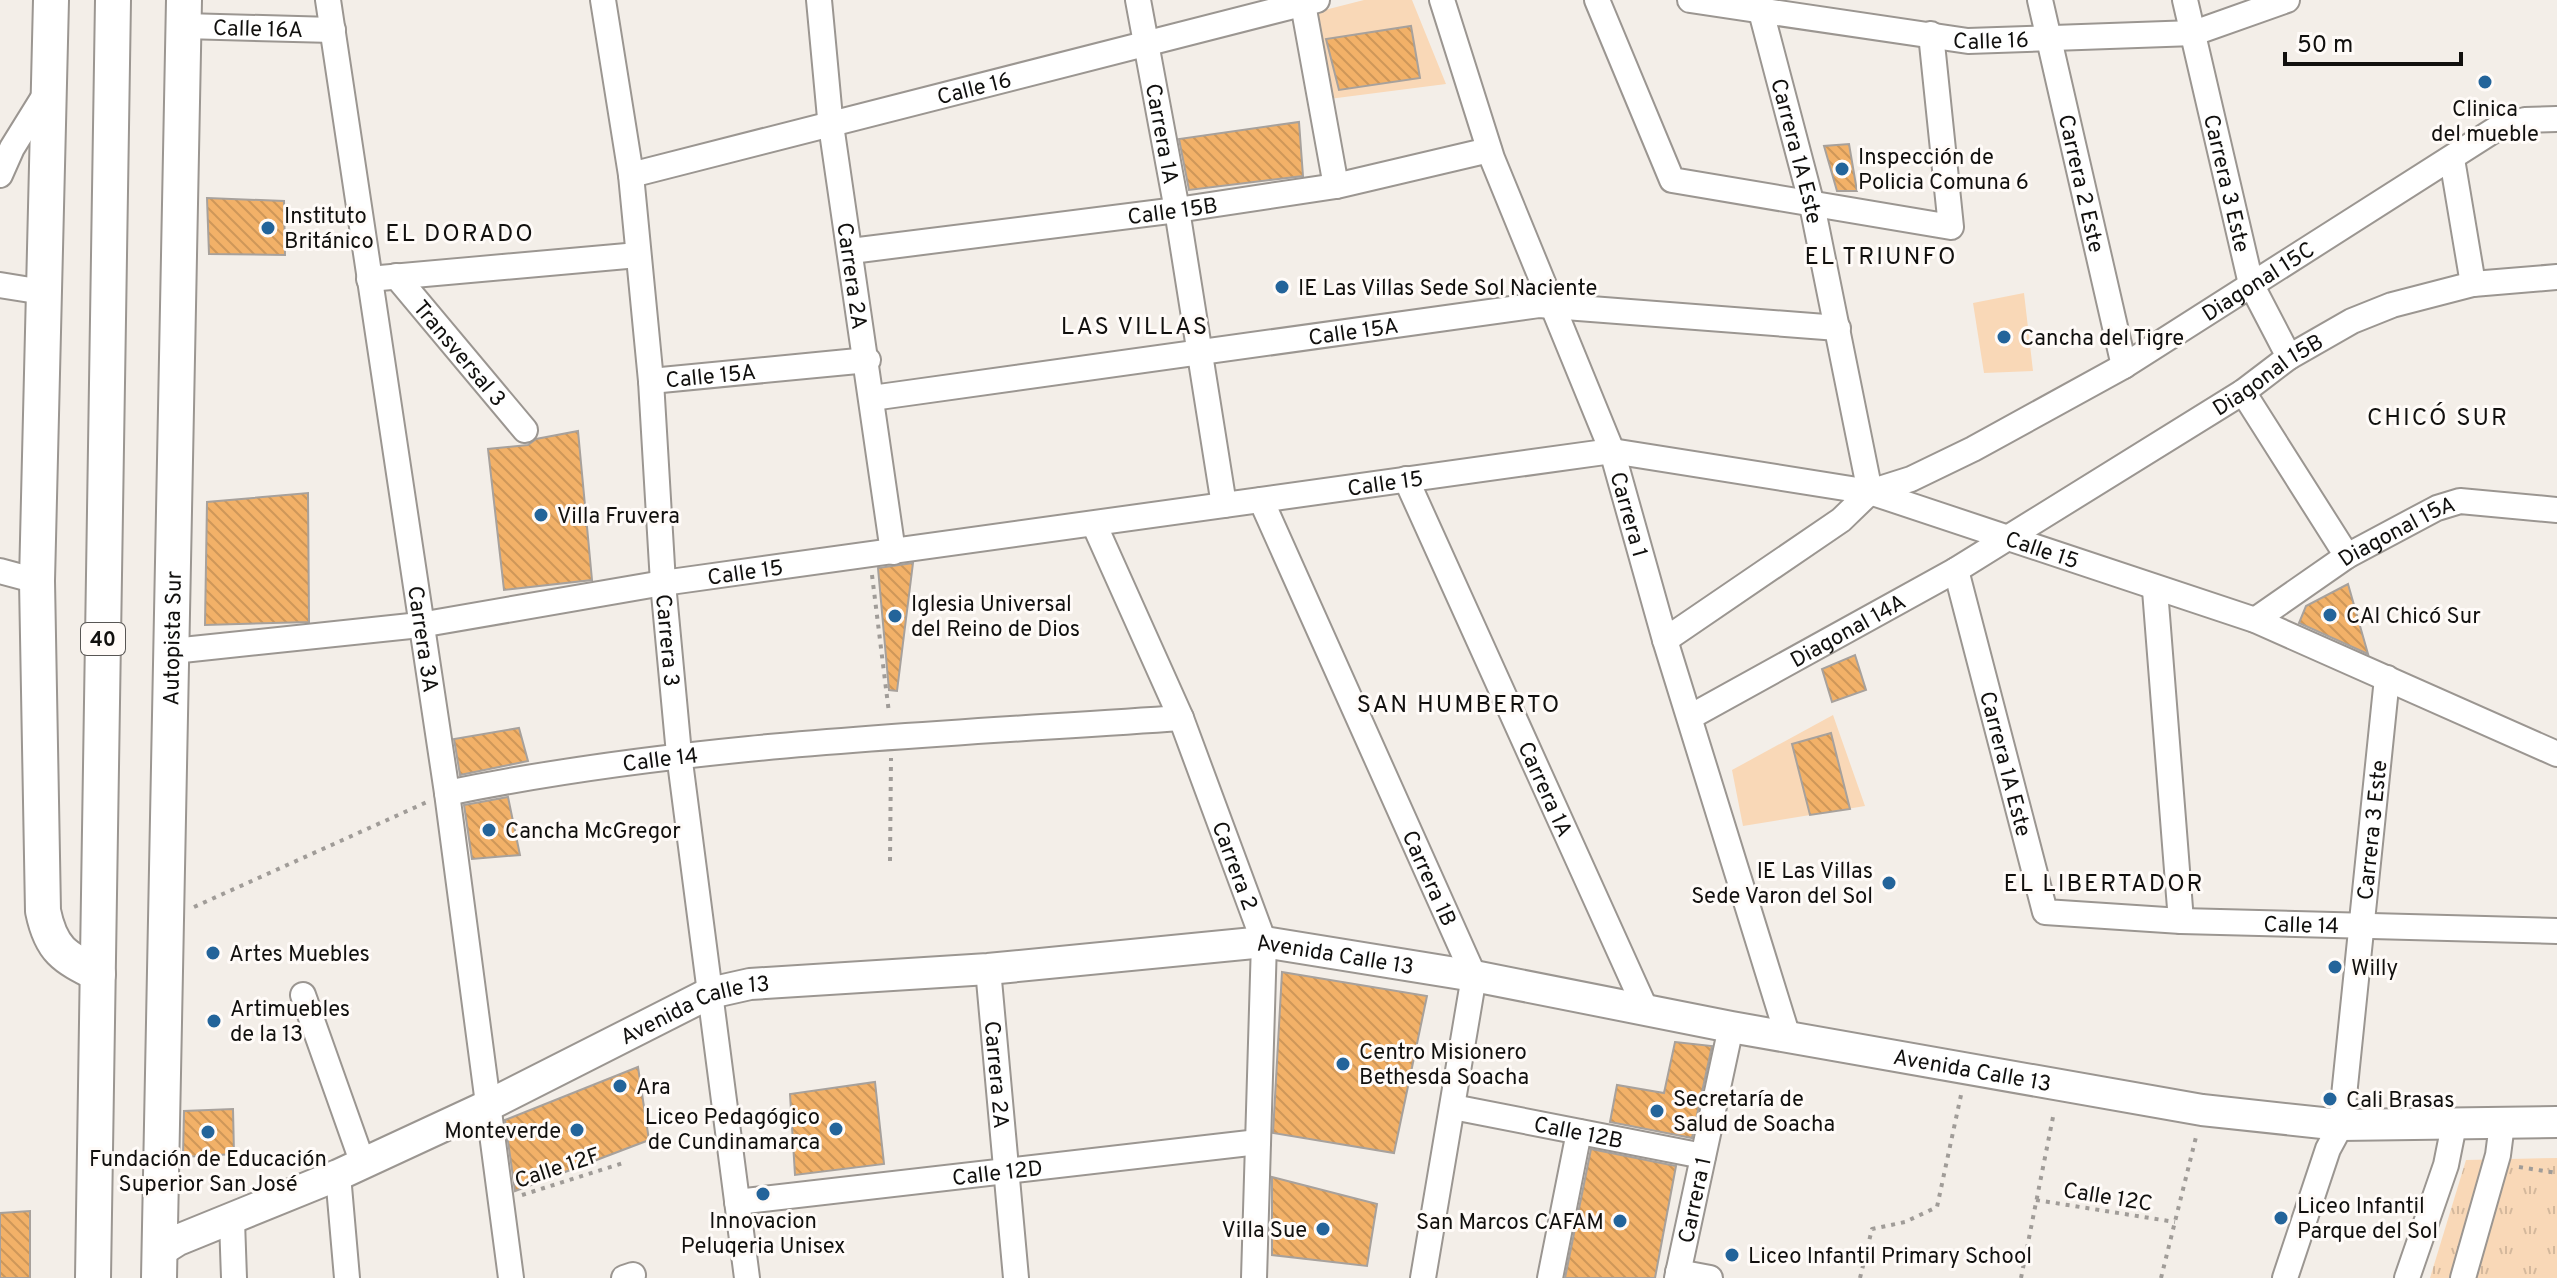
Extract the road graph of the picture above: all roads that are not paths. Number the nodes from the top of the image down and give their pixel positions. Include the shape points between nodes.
1 (51, 0) edge
2 (113, 0) edge
3 (328, 0) edge
4 (603, 0) edge
5 (819, 0) edge
6 (1138, 0) edge
7 (1442, 0) edge
8 (1597, 0) edge
9 (1690, 0) edge
10 (2040, 0) edge
11 (2185, 0) edge
12 (2287, 0) edge
13 (1310, 2) edge
14 (1759, 4) edge
15 (184, 13) edge
16 (333, 30) junction
17 (2194, 33) junction
18 (1931, 34) junction
19 (2050, 38) junction
20 (1145, 42) junction
21 (48, 89) junction
22 (2545, 114) edge
23 (831, 123) junction
24 (1489, 150) junction
25 (2452, 159) junction
26 (0, 175) edge
27 (631, 175) junction
28 (1336, 186) junction
29 (1812, 205) junction
30 (1177, 210) junction
31 (851, 251) junction
32 (638, 255) junction
33 (396, 276) junction
34 (2557, 277) edge
35 (369, 279) junction
36 (2251, 284) junction
37 (2473, 284) junction
38 (0, 285) edge
39 (43, 292) junction
40 (1552, 306) junction
41 (1838, 328) junction
42 (1198, 353) junction
43 (2289, 357) junction
44 (868, 360) junction
45 (2124, 366) junction
46 (651, 381) junction
47 (2243, 392) junction
48 (872, 398) junction
49 (525, 430) dead end
50 (1612, 451) junction
51 (1406, 479) junction
52 (1870, 492) junction
53 (1261, 500) junction
54 (1224, 505) junction
55 (2557, 510) edge
56 (1094, 524) junction
57 (2005, 540) junction
58 (881, 554) junction
59 (2347, 556) junction
60 (1956, 570) junction
61 (0, 571) edge
62 (37, 581) junction
63 (663, 583) junction
64 (2155, 590) junction
65 (2255, 620) junction
66 (420, 625) junction
67 (1665, 640) junction
68 (173, 651) junction
69 (2387, 678) junction
70 (1690, 717) junction
71 (1181, 718) junction
72 (679, 754) junction
73 (2557, 754) edge
74 (447, 793) junction
75 (2045, 912) joint
76 (2181, 921) junction
77 (2361, 925) junction
78 (2557, 931) edge
79 (1264, 942) junction
80 (988, 969) junction
81 (98, 974) junction
82 (1474, 976) junction
83 (710, 993) junction
84 (303, 995) dead end
85 (1646, 1010) junction
86 (1731, 1027) junction
87 (1788, 1037) junction
88 (489, 1105) junction
89 (1453, 1107) junction
90 (2557, 1122) edge
91 (2502, 1124) junction
92 (2341, 1125) junction
93 (2454, 1125) junction
94 (1579, 1132) junction
95 (1258, 1142) junction
96 (1703, 1156) junction
97 (351, 1169) junction
98 (1006, 1171) junction
99 (737, 1202) junction
100 (232, 1221) junction
101 (159, 1265) edge
102 (1678, 1275) edge
103 (93, 1278) edge
104 (234, 1278) edge
105 (347, 1278) edge
106 (511, 1278) edge
107 (747, 1278) edge
108 (1016, 1278) edge
109 (1254, 1278) edge
110 (1423, 1278) edge
111 (1550, 1278) edge
112 (1710, 1278) edge
113 (2285, 1278) edge
114 (2407, 1278) edge
115 (2463, 1278) edge

1 - 21 highway
2 - 81 highway, 40
3 - 16 street, Carrera 3A
4 - 27 street, Carrera 3
5 - 23 street, Carrera 2A
6 - 20 street, Carrera 1A
7 - 24 street, Carrera 1
8 - 29 street via 1672,180
9 - 14 street, Calle 16
10 - 19 street, Carrera 2 Este
11 - 17 street, Carrera 3 Este
12 - 17 street, Calle 16
13 - 20 street, Calle 16
13 - 28 street
14 - 18 street, Calle 16
14 - 29 street, Carrera 1A Este
15 - 16 street, Calle 16A
15 - 68 highway, Autopista Sur
16 - 35 street, Carrera 3A
17 - 19 street, Calle 16
17 - 36 street, Carrera 3 Este
18 - 19 street, Calle 16 via 1968,41
18 - 29 street via 1951,227
19 - 45 street, Carrera 2 Este
20 - 23 street, Calle 16
20 - 30 street, Carrera 1A
21 - 26 street
21 - 39 highway
22 - 25 street, Diagonal 15C via 2496,129
23 - 27 street, Calle 16
23 - 31 street, Carrera 2A
24 - 28 street, Calle 15B
24 - 40 street, Carrera 1
25 - 36 street, Diagonal 15C
25 - 37 street
27 - 32 street, Carrera 3
28 - 30 street, Calle 15B
29 - 41 street, Carrera 1A Este
30 - 31 street, Calle 15B
30 - 42 street, Carrera 1A
31 - 44 street, Carrera 2A
32 - 33 street
32 - 46 street, Carrera 3
33 - 35 street
33 - 49 street, Transversal 3
34 - 37 street, Diagonal 15B
35 - 66 street, Carrera 3A
36 - 43 street, Carrera 3 Este
36 - 45 street, Diagonal 15C
37 - 43 street, Diagonal 15B via 2392,305
38 - 39 street
39 - 62 highway
40 - 41 street, Calle 15A
40 - 42 street, Calle 15A
40 - 50 street, Carrera 1
41 - 52 street, Carrera 1A Este
42 - 48 street, Calle 15A
42 - 54 street, Carrera 1A
43 - 47 street, Diagonal 15B
44 - 46 street, Calle 15A
44 - 48 street, Carrera 2A
45 - 52 street, Diagonal 15C via 1961,455
46 - 63 street, Carrera 3
47 - 57 street, Diagonal 15B
47 - 59 street
48 - 58 street, Carrera 2A
50 - 51 street, Calle 15
50 - 52 street, Calle 15
50 - 67 street, Carrera 1
51 - 53 street, Calle 15
51 - 85 street, Carrera 1A
52 - 57 street, Calle 15
52 - 67 street via 1841,520
53 - 54 street, Calle 15
53 - 82 street, Carrera 1B
54 - 56 street, Calle 15
55 - 59 street, Diagonal 15A via 2460,501
56 - 58 street, Calle 15
56 - 71 street, Carrera 2
57 - 60 street, Diagonal 14A
57 - 64 street, Calle 15
58 - 63 street, Calle 15
59 - 65 street, Diagonal 15A
60 - 70 street, Diagonal 14A
60 - 75 street, Carrera 1A Este
61 - 62 street
62 - 81 highway via 43,911 48,936 66,958
63 - 66 street, Calle 15
63 - 72 street, Carrera 3
64 - 65 street, Calle 15
64 - 76 street
65 - 69 street, Calle 15
66 - 68 street, Calle 15
66 - 74 street, Carrera 3A
67 - 70 street, Carrera 1
68 - 101 highway, Autopista Sur
69 - 73 street, Calle 15
69 - 77 street, Carrera 3 Este
70 - 87 street, Carrera 1
71 - 72 street, Calle 14
71 - 79 street, Carrera 2
72 - 74 street, Calle 14
72 - 83 street, Carrera 3
74 - 88 street, Carrera 3A
75 - 76 street, Calle 14
76 - 77 street, Calle 14
77 - 78 street, Calle 14
77 - 92 street, Carrera 3 Este
79 - 80 main road, Avenida Calle 13
79 - 82 main road, Avenida Calle 13
79 - 95 street, Carrera 2
80 - 83 main road, Avenida Calle 13 via 750,984
80 - 98 street, Carrera 2A
81 - 103 highway, 40
82 - 85 main road, Avenida Calle 13
82 - 89 street
83 - 88 main road, Avenida Calle 13
83 - 99 street, Carrera 3
84 - 97 street
85 - 86 main road, Avenida Calle 13
86 - 87 main road, Avenida Calle 13
86 - 96 street, Carrera 1
87 - 92 main road, Avenida Calle 13 via 2202,1110
88 - 97 main road, Avenida Calle 13
88 - 106 street, Carrera 3A
89 - 94 street, Calle 12B
89 - 110 street
90 - 91 main road, Avenida Calle 13
91 - 93 main road, Avenida Calle 13
91 - 115 street
92 - 93 main road, Avenida Calle 13
92 - 113 street, Carrera 3 Este
93 - 114 street via 2446,1165
94 - 96 street, Calle 12B
94 - 111 street
95 - 98 street, Calle 12D
95 - 109 street, Carrera 2
96 - 102 street, Carrera 1
97 - 100 main road, Avenida Calle 13
97 - 105 street
98 - 99 street, Calle 12D
98 - 108 street, Carrera 2A
99 - 107 street, Carrera 3
100 - 101 main road, Avenida Calle 13 via 178,1240
100 - 104 street
102 - 112 street

